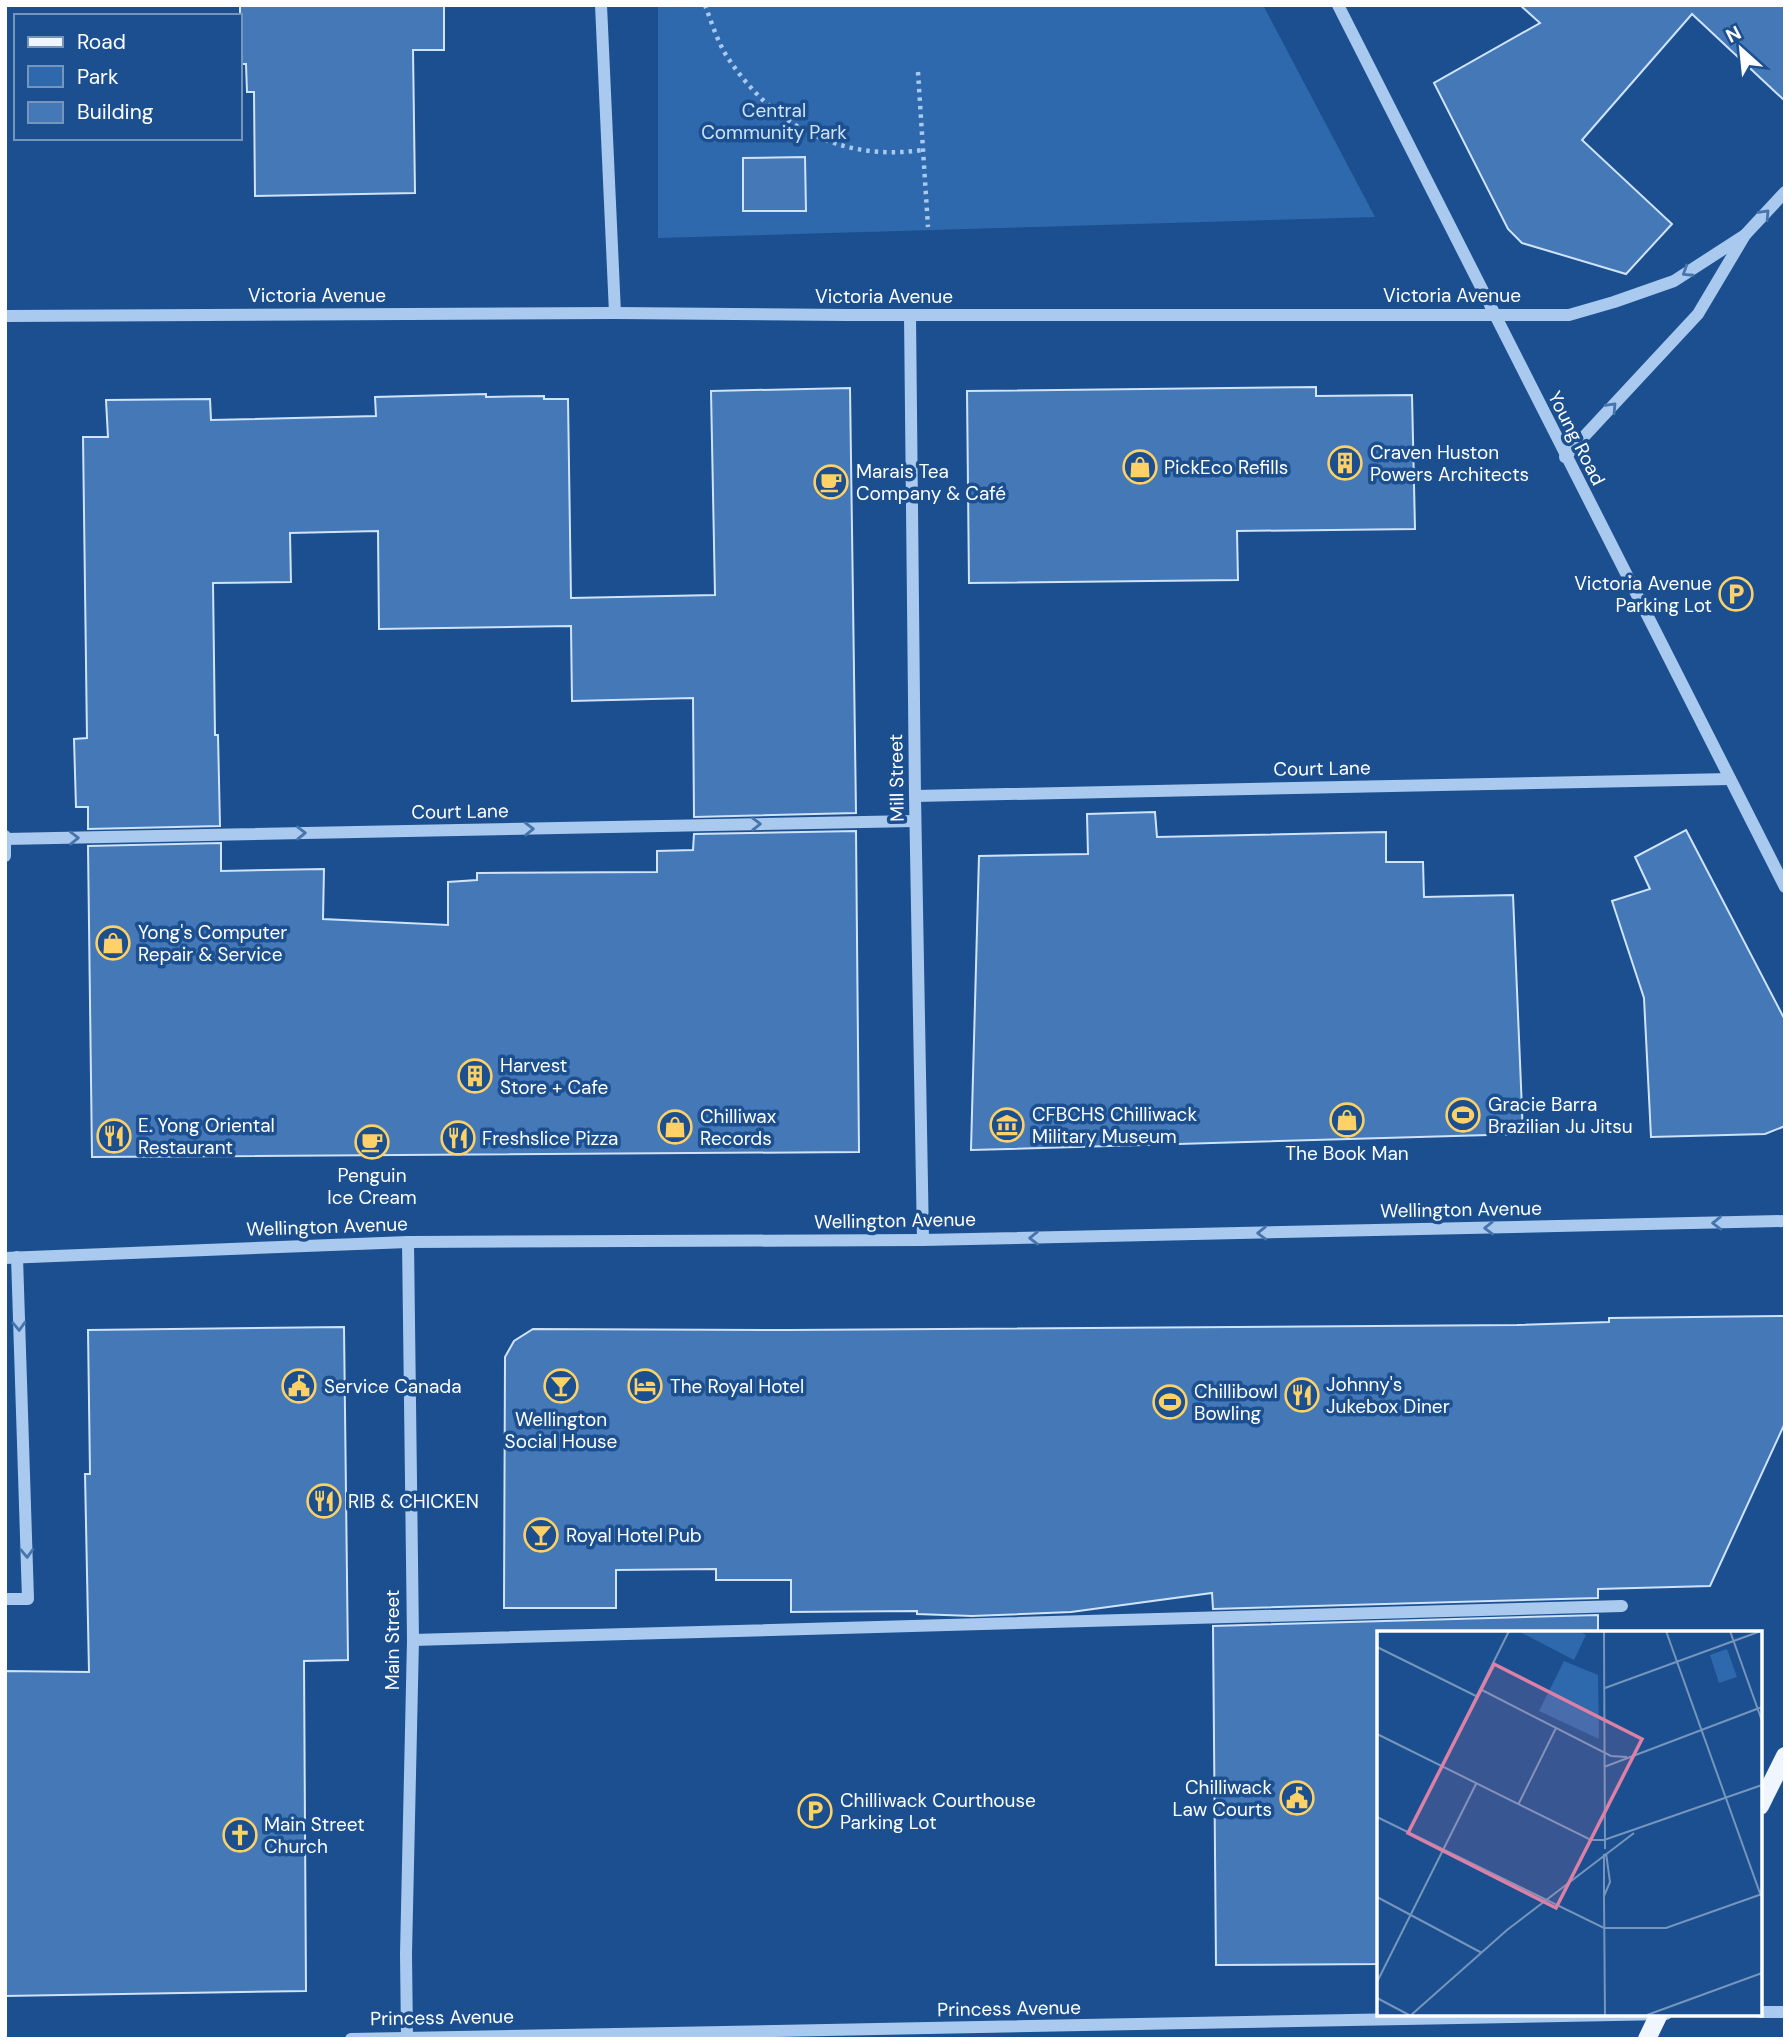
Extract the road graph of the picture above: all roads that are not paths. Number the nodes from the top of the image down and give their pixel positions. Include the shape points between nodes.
1 (601, 5) edge
2 (1338, 5) edge
3 (1785, 192) edge
4 (1745, 235) junction
5 (615, 313) junction
6 (1493, 314) junction
7 (910, 315) junction
8 (5, 316) edge
9 (1565, 457) junction
10 (1730, 779) junction
11 (915, 796) junction
12 (915, 821) junction
13 (5, 838) edge
14 (5, 856) edge
15 (1785, 887) edge
16 (1785, 1221) edge
17 (923, 1240) junction
18 (408, 1242) junction
19 (11, 1257) edge
20 (5, 1599) edge
21 (1622, 1606) dead end
22 (413, 1640) junction
23 (1785, 1756) edge
24 (1762, 1802) edge
25 (1762, 2012) edge
26 (1785, 2012) edge
27 (1597, 2016) edge
28 (1658, 2016) edge
29 (1098, 2032) edge
30 (916, 2034) edge
31 (407, 2038) edge
32 (351, 2039) edge
33 (1647, 2039) edge

1 - 5 street
2 - 6 street, Young Road
4 -> 3 street, Victoria Avenue
4 -> 6 street, Victoria Avenue via 1674,281 1614,302 1569,315
9 -> 4 street, Victoria Avenue via 1698,314
5 - 7 street, Victoria Avenue
5 - 8 street, Victoria Avenue
6 - 7 street, Victoria Avenue
6 - 9 street, Young Road
7 - 11 street, Mill Street
9 - 10 street, Young Road
10 - 11 street, Court Lane
10 - 15 street, Young Road
11 - 12 street, Mill Street
13 -> 12 street, Court Lane
12 - 17 street, Mill Street
13 - 14 street
16 -> 17 street, Wellington Avenue
17 - 18 street, Wellington Avenue
18 - 19 street, Wellington Avenue
18 - 22 street, Main Street
19 -> 20 street via 28,1599
21 - 22 street
22 - 31 street, Main Street
23 - 24 main road
25 - 26 street
27 - 29 street, Princess Avenue
28 - 33 main road
29 - 30 street, Princess Avenue
30 - 31 street, Princess Avenue
31 - 32 street, Princess Avenue

